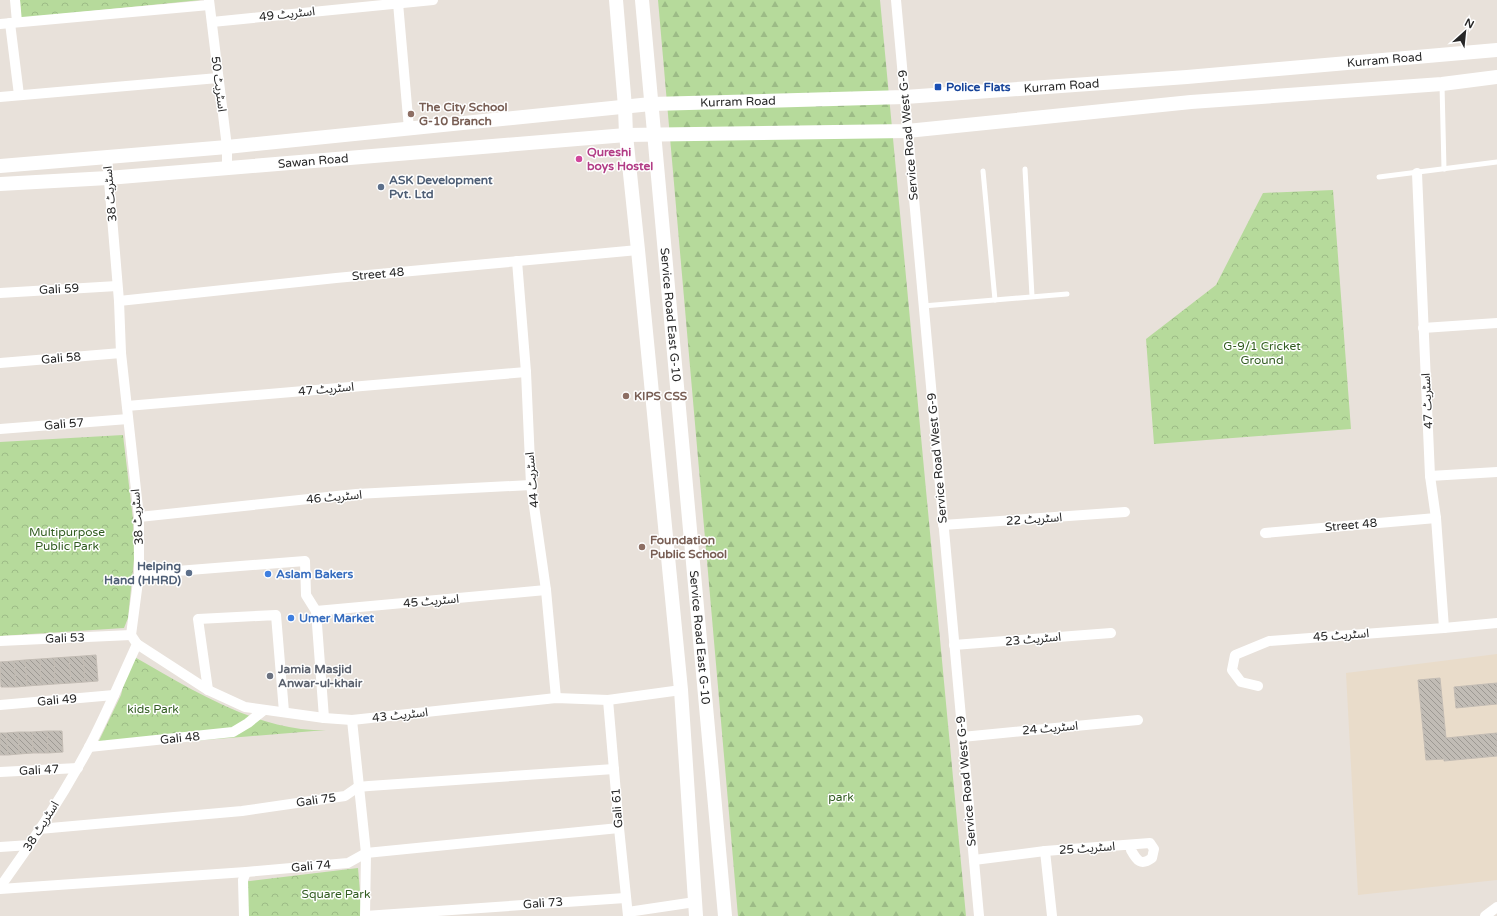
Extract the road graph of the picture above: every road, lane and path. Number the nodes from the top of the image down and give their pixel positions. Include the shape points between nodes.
1 (15, 0) edge
2 (433, 0) edge
3 (616, 0) edge
4 (642, 0) edge
5 (896, 0) edge
6 (411, 1) edge
7 (209, 2) edge
8 (398, 3) junction
9 (212, 22) junction
10 (9, 23) edge
11 (1497, 50) edge
12 (1497, 77) edge
13 (218, 78) junction
14 (1442, 84) junction
15 (20, 95) junction
16 (0, 97) edge
17 (905, 97) junction
18 (651, 104) junction
19 (625, 107) junction
20 (409, 129) junction
21 (908, 131) junction
22 (626, 134) junction
23 (655, 134) junction
24 (227, 147) junction
25 (107, 157) junction
26 (1497, 162) edge
27 (0, 166) edge
28 (227, 168) junction
29 (1025, 169) dead end
30 (1444, 169) junction
31 (983, 171) dead end
32 (1417, 173) junction
33 (1379, 177) dead end
34 (108, 178) junction
35 (0, 184) edge
36 (638, 250) junction
37 (517, 261) junction
38 (117, 286) junction
39 (0, 293) edge
40 (1067, 294) dead end
41 (1032, 296) junction
42 (995, 300) junction
43 (119, 301) junction
44 (923, 306) junction
45 (1497, 323) edge
46 (1423, 328) junction
47 (121, 353) junction
48 (0, 363) edge
49 (526, 372) junction
50 (127, 406) junction
51 (128, 419) junction
52 (0, 429) edge
53 (1497, 472) edge
54 (1430, 476) junction
55 (530, 486) junction
56 (1125, 512) dead end
57 (139, 517) junction
58 (1436, 518) junction
59 (943, 525) junction
60 (1265, 533) dead end
61 (139, 574) junction
62 (546, 590) junction
63 (316, 612) junction
64 (1497, 623) edge
65 (1444, 628) junction
66 (1112, 633) dead end
67 (131, 635) junction
68 (0, 641) edge
69 (136, 644) junction
70 (954, 645) junction
71 (1258, 686) dead end
72 (208, 690) junction
73 (681, 690) junction
74 (114, 695) junction
75 (556, 698) junction
76 (608, 700) junction
77 (0, 705) edge
78 (264, 710) junction
79 (284, 712) junction
80 (324, 718) junction
81 (352, 720) junction
82 (1138, 720) dead end
83 (962, 737) junction
84 (89, 748) junction
85 (78, 768) junction
86 (614, 769) junction
87 (0, 772) edge
88 (358, 787) junction
89 (619, 828) junction
90 (40, 829) junction
91 (30, 845) junction
92 (1131, 846) dead end
93 (0, 847) edge
94 (1046, 851) junction
95 (366, 853) junction
96 (974, 860) junction
97 (246, 872) junction
98 (0, 888) edge
99 (625, 898) junction
100 (1497, 906) edge
101 (696, 909) edge
102 (628, 914) edge
103 (244, 916) edge
104 (365, 916) edge
105 (725, 916) edge
106 (979, 916) edge
107 (1052, 916) edge
108 (1484, 916) edge

1 - 10 street
2 - 6 street, اسٹریٹ 49
3 - 19 main road, Service Road East G-10
4 - 18 main road, Service Road East G-10
5 - 17 street, Service Road West G-9
6 - 8 street, اسٹریٹ 49
7 - 9 street, اسٹریٹ 50
7 - 10 street
8 - 9 street, اسٹریٹ 49
8 - 20 street
9 - 13 street, اسٹریٹ 50
10 - 15 street
11 - 17 main road, Kurram Road via 1187,77
12 - 14 main road
13 - 15 street
13 - 24 street, اسٹریٹ 50
14 - 21 main road via 1191,102
14 - 30 lane
15 - 16 street
17 - 18 main road, Kurram Road
17 - 21 street, Service Road West G-9
18 - 19 main road, Kurram Road
18 - 23 main road, Service Road East G-10
19 - 20 main road, Sawan Road
19 - 22 main road, Service Road East G-10
20 - 24 main road, Sawan Road
21 - 23 main road, Sawan Road
21 - 44 street, Service Road West G-9
22 - 23 main road, Sawan Road
22 - 28 main road, Sawan Road
22 - 36 main road, Service Road East G-10
23 - 105 main road, Service Road East G-10
24 - 25 main road, Sawan Road
24 - 28 street, اسٹریٹ 50
25 - 27 main road, Sawan Road
25 - 34 street, اسٹریٹ 38
26 - 30 lane
28 - 34 main road, Sawan Road
29 - 41 lane
30 - 32 lane
31 - 42 lane
32 - 33 lane
32 - 46 street, اسٹریٹ 47
34 - 35 main road, Sawan Road
34 - 38 street, اسٹریٹ 38
36 - 37 street, Street 48
36 - 73 main road, Service Road East G-10
37 - 43 street, Street 48
37 - 49 street, اسٹریٹ 44
38 - 39 street, Gali 59
38 - 43 street, اسٹریٹ 38
40 - 41 lane
41 - 42 lane
42 - 44 lane
43 - 47 street, اسٹریٹ 38
44 - 59 street, Service Road West G-9
45 - 46 street
46 - 54 street, اسٹریٹ 47
47 - 48 street, Gali 58
47 - 50 street, اسٹریٹ 38
49 - 50 street, اسٹریٹ 47
49 - 55 street, اسٹریٹ 44
50 - 51 street, اسٹریٹ 38
51 - 52 street, Gali 57
51 - 57 street, اسٹریٹ 38
53 - 54 street
54 - 58 street, اسٹریٹ 47
55 - 57 street, اسٹریٹ 46 via 356,494
55 - 62 street, اسٹریٹ 44
56 - 59 street, اسٹریٹ 22
57 - 61 street, اسٹریٹ 38
58 - 60 street, Street 48
58 - 65 street, اسٹریٹ 47
59 - 70 street, Service Road West G-9
61 - 63 street via 305,561 306,595
61 - 67 street, اسٹریٹ 38
62 - 63 street, اسٹریٹ 45
62 - 75 street, اسٹریٹ 44
63 - 80 street
64 - 65 street, اسٹریٹ 45
65 - 71 street, اسٹریٹ 45 via 1269,641 1235,655 1232,670 1241,682
66 - 70 street, اسٹریٹ 23
67 - 68 street, Gali 53
67 - 69 street
69 - 72 street, اسٹریٹ 43
69 - 74 street, اسٹریٹ 38
70 - 83 street, Service Road West G-9
72 - 78 street, اسٹریٹ 43 via 245,707
72 - 79 street via 198,619 276,615
73 - 76 street, اسٹریٹ 43
73 - 101 main road, Service Road East G-10
74 - 77 street, Gali 49
74 - 84 street, اسٹریٹ 38
75 - 76 street, اسٹریٹ 43
75 - 81 street, اسٹریٹ 43
76 - 86 street, Gali 61
78 - 79 street, اسٹریٹ 43
78 - 84 street, Gali 48 via 233,732
79 - 80 street, اسٹریٹ 43
80 - 81 street, اسٹریٹ 43
81 - 88 street
82 - 83 street, اسٹریٹ 24
83 - 96 street, Service Road West G-9
84 - 85 street, اسٹریٹ 38
85 - 87 street, Gali 47
85 - 90 street, اسٹریٹ 38
86 - 88 street, Gali 75
86 - 89 street, Gali 61
88 - 90 street, Gali 75 via 345,796 242,811
88 - 95 street
89 - 95 street, Gali 74
89 - 99 street, Gali 61
90 - 91 street, اسٹریٹ 38
91 - 93 street
91 - 98 street, اسٹریٹ 38
92 - 94 street, اسٹریٹ 25 via 1137,860 1147,862 1152,858 1154,849 1150,843
94 - 96 street, اسٹریٹ 25
94 - 107 street
95 - 97 street, Gali 74 via 348,863
95 - 104 street
96 - 106 street, Service Road West G-9
97 - 98 street, Gali 74
97 - 103 street
99 - 102 street, Gali 61
99 - 104 street, Gali 73
100 - 108 street
101 - 102 street

